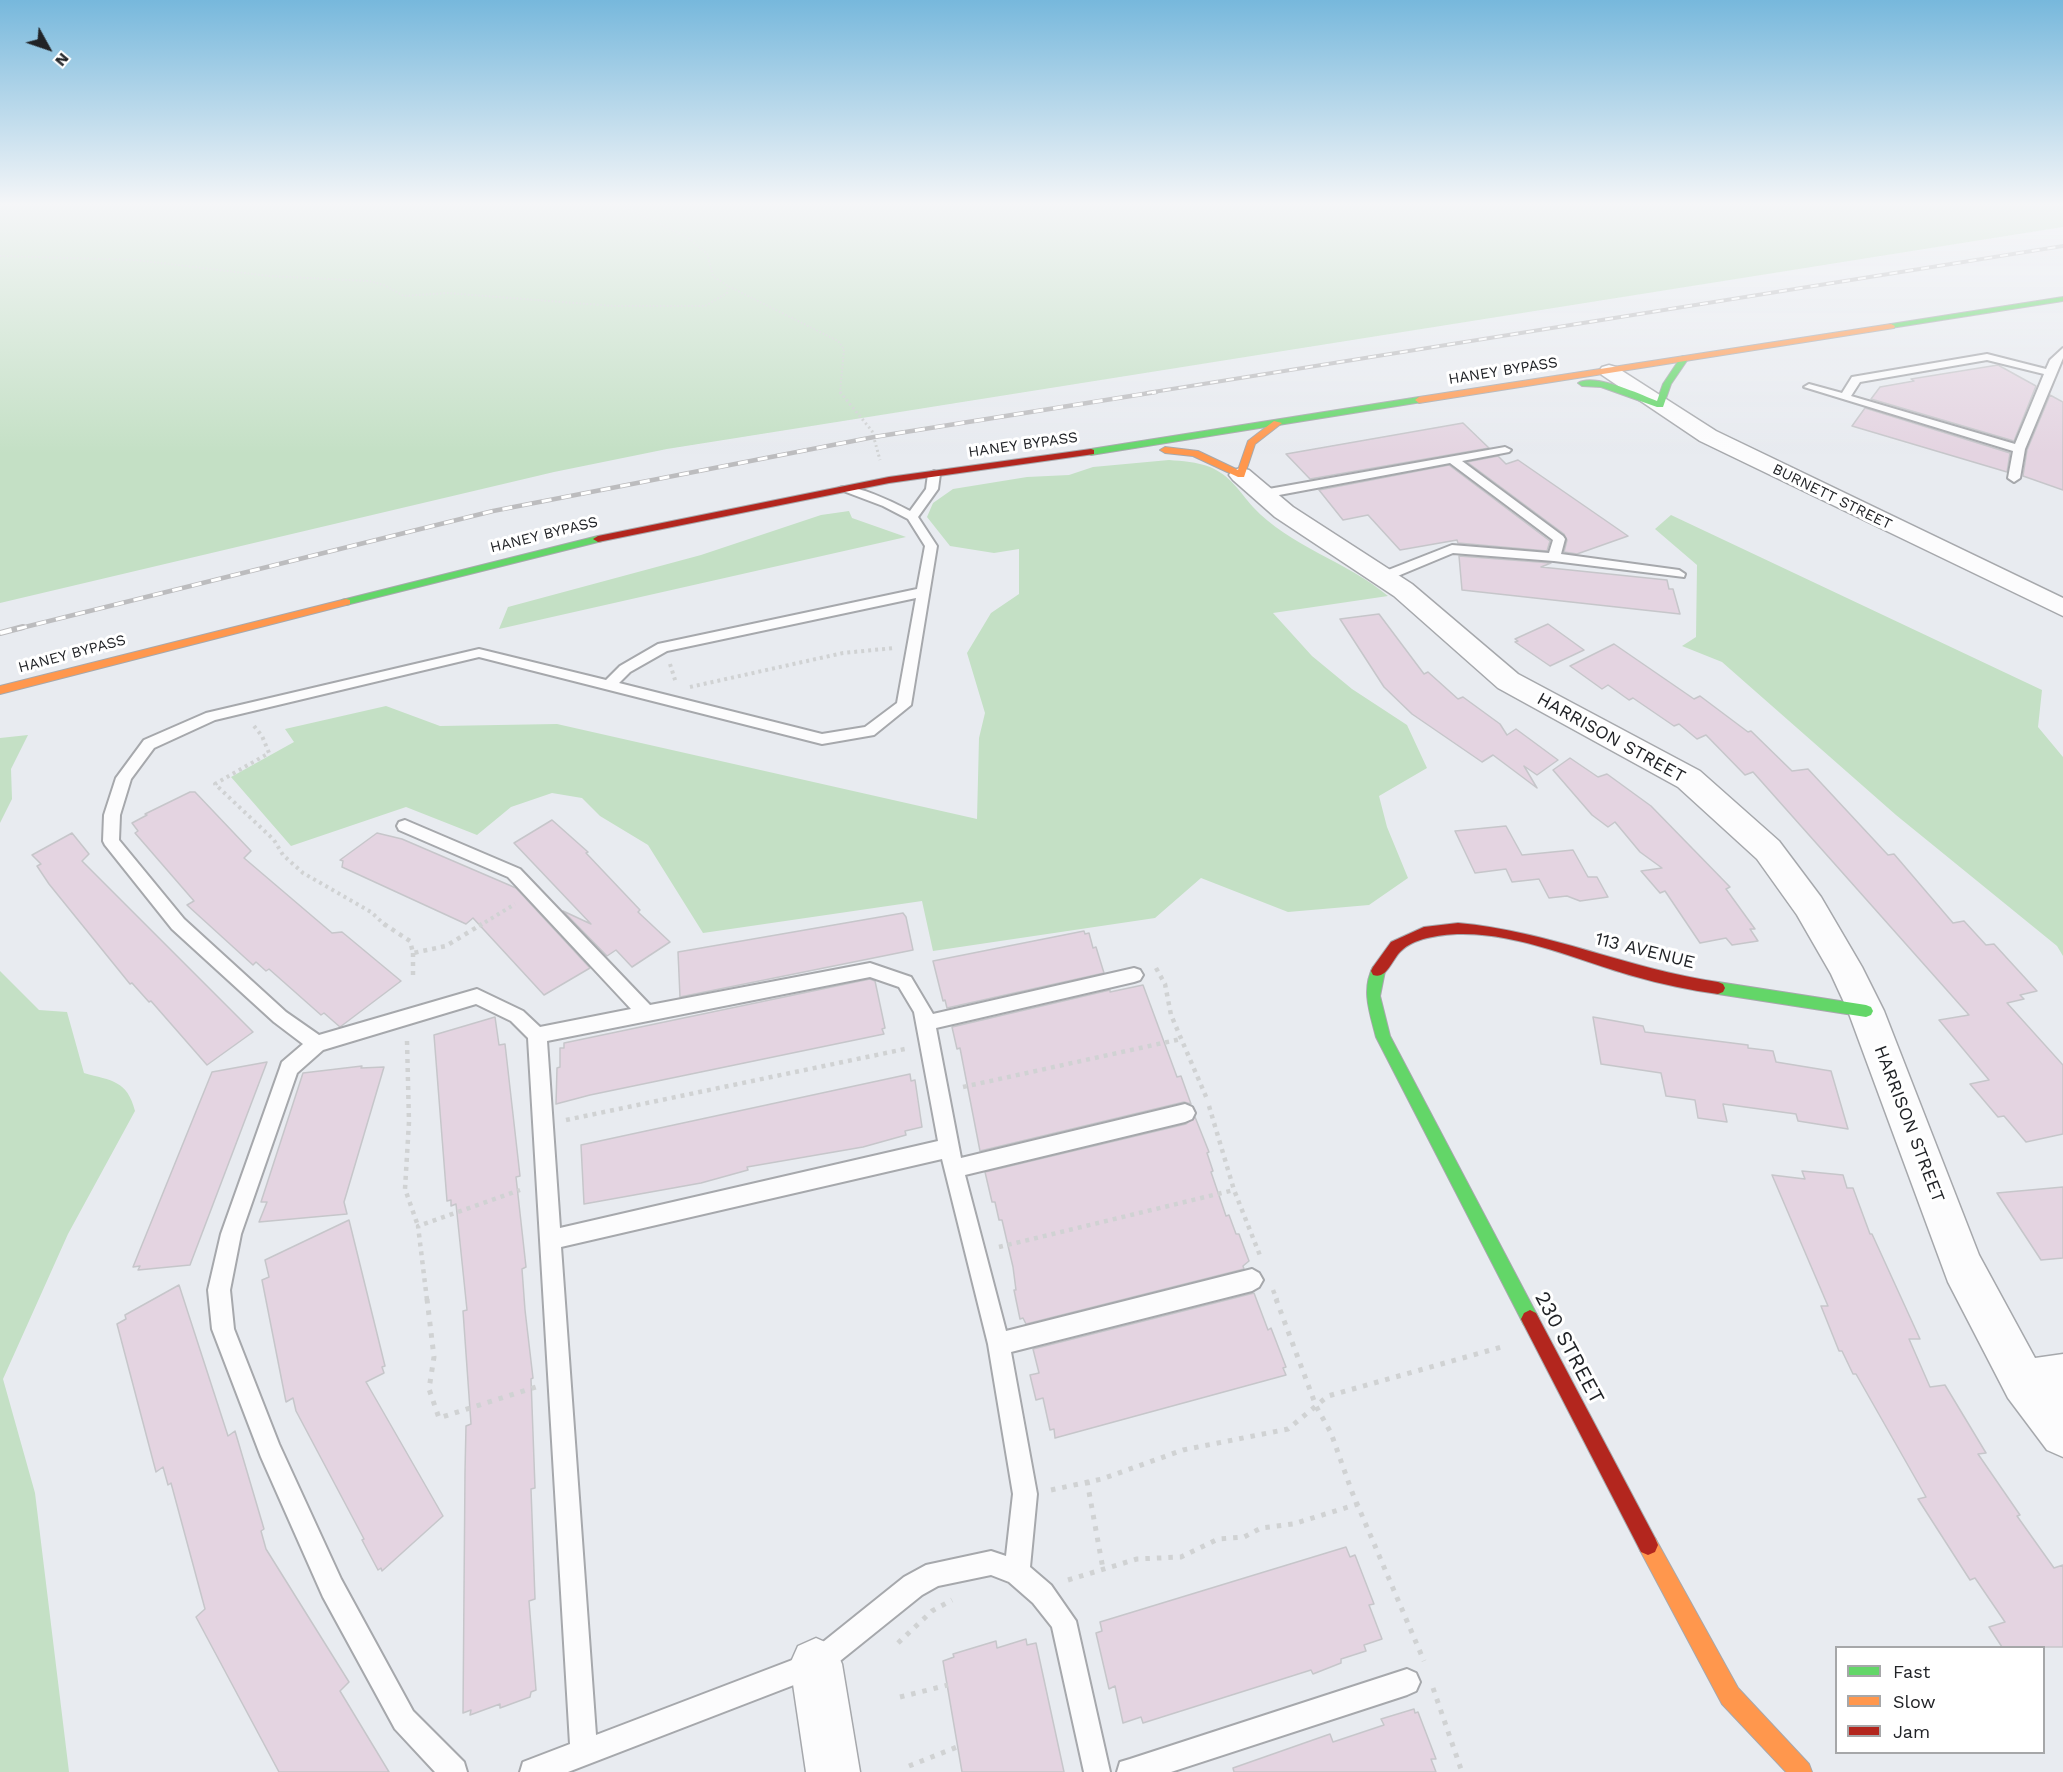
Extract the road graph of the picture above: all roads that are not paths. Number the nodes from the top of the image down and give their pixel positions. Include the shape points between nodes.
1 (2063, 299) edge
2 (2063, 351) edge
3 (1684, 359) junction
4 (1609, 371) junction
5 (2051, 373) junction
6 (1553, 380) junction
7 (1809, 387) dead end
8 (1844, 398) junction
9 (1660, 405) junction
10 (1277, 423) junction
11 (2019, 449) junction
12 (1505, 450) dead end
13 (1047, 459) junction
14 (1452, 459) junction
15 (934, 474) junction
16 (1241, 475) junction
17 (2014, 478) dead end
18 (844, 489) junction
19 (1263, 494) junction
20 (912, 517) junction
21 (1554, 557) junction
22 (1678, 574) dead end
23 (1383, 577) junction
24 (923, 592) junction
25 (2063, 608) edge
26 (609, 686) junction
27 (0, 690) edge
28 (405, 826) dead end
29 (1416, 933) joint
30 (1134, 975) road end
31 (1866, 1011) junction
32 (647, 1014) junction
33 (926, 1023) junction
34 (537, 1035) junction
35 (317, 1044) junction
36 (1185, 1113) dead end
37 (949, 1148) junction
38 (954, 1169) junction
39 (550, 1240) junction
40 (1258, 1273) road end
41 (999, 1344) junction
42 (2044, 1379) edge
43 (2063, 1434) edge
44 (1017, 1572) junction
45 (816, 1664) junction
46 (1421, 1675) road end
47 (584, 1752) junction
48 (454, 1772) edge
49 (533, 1772) edge
50 (833, 1772) edge
51 (1098, 1772) edge
52 (1130, 1772) edge
53 (1801, 1772) edge

1 - 3 main road, HANEY BYPASS
2 - 5 lane
3 - 4 main road, HANEY BYPASS
3 - 9 main road via 1667,384
4 - 6 main road, HANEY BYPASS
4 - 9 street, BURNETT STREET
5 - 8 lane via 1987,357 1856,379
5 - 11 lane
6 - 9 main road via 1602,384
6 - 10 main road, HANEY BYPASS
7 - 8 lane
8 - 11 lane
9 - 25 street, BURNETT STREET via 1707,436
10 - 13 main road, HANEY BYPASS
10 - 16 main road via 1254,436 1246,449
11 - 17 lane
12 - 14 lane
13 - 15 main road, HANEY BYPASS
13 - 16 main road via 1174,450 1212,458
14 - 19 lane
14 - 21 lane via 1559,539
15 - 18 main road, HANEY BYPASS
15 - 20 lane via 932,489
16 - 19 street, HARRISON STREET
18 - 20 lane via 887,503
18 - 27 main road, HANEY BYPASS via 632,530
19 - 23 street, HARRISON STREET
20 - 24 lane via 931,546
21 - 22 lane
21 - 23 lane via 1452,549
23 - 31 street, HARRISON STREET via 1508,681 1689,779 1768,850 1809,906
24 - 26 lane via 665,646 625,669
24 - 26 lane via 903,705 868,731 822,739
26 - 35 lane via 479,653 211,716 149,744 124,778 112,815 111,841 178,924 280,1017
28 - 32 lane via 514,873
29 - 31 main road, 113 AVENUE via 1444,928 1486,929 1659,977
29 - 53 main road, 230 STREET via 1392,948 1376,971 1372,1005 1383,1037 1713,1669 1737,1704
30 - 33 lane
31 - 42 street, HARRISON STREET via 1963,1267
32 - 33 lane via 870,970 905,982
32 - 34 lane
33 - 37 lane
34 - 35 lane via 517,1016 477,996
34 - 39 lane
35 - 48 lane via 289,1068 231,1234 219,1290 223,1329 269,1449 332,1588 404,1720
36 - 38 lane
37 - 38 lane
37 - 39 lane
38 - 41 lane
39 - 47 lane
40 - 41 lane
41 - 44 lane via 1025,1494
42 - 43 street, HARRISON STREET
44 - 45 lane via 991,1563 935,1574 894,1600
44 - 51 lane via 1042,1594 1063,1621
45 - 47 lane
45 - 50 street
46 - 52 lane
47 - 49 lane

